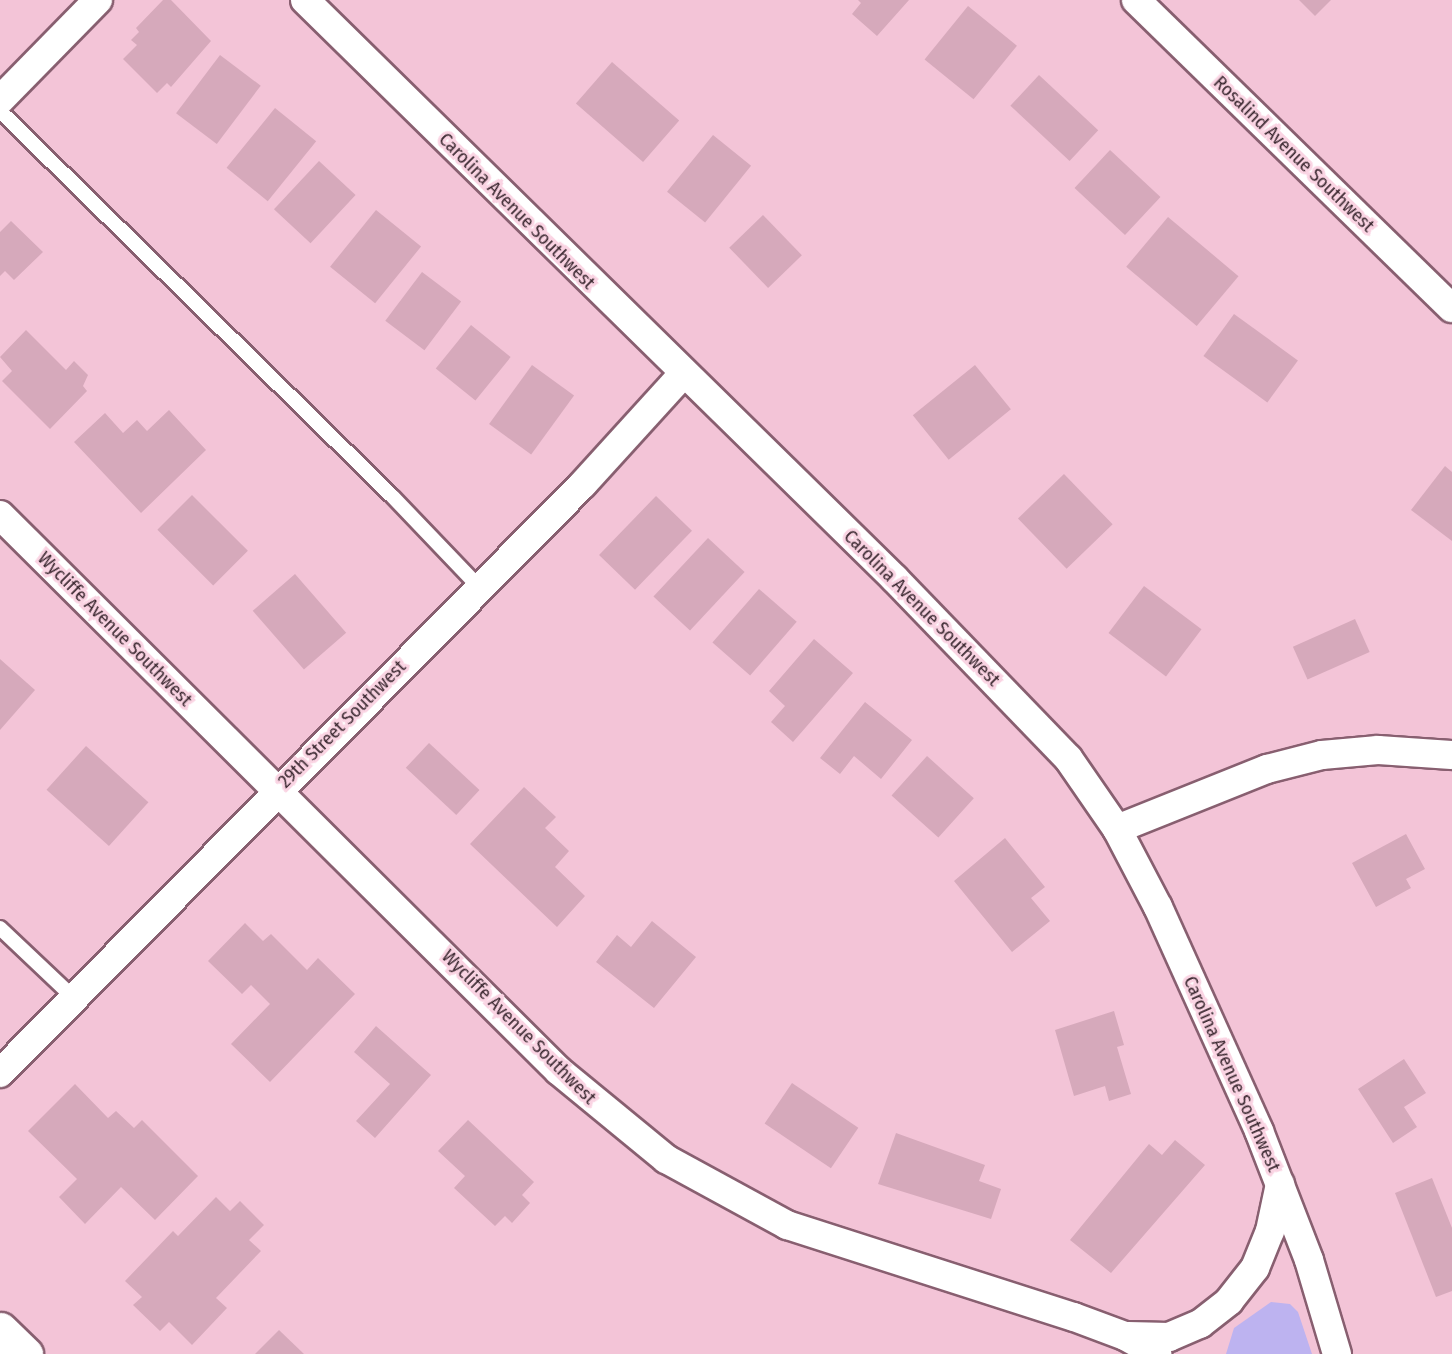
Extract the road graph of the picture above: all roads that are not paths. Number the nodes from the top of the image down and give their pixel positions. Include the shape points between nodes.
1 (98, 0) edge
2 (305, 0) edge
3 (1136, 0) edge
4 (0, 100) edge
5 (0, 111) edge
6 (1452, 308) edge
7 (684, 373) junction
8 (0, 515) edge
9 (479, 587) junction
10 (1452, 755) edge
11 (277, 789) junction
12 (1117, 829) junction
13 (0, 928) edge
14 (74, 998) junction
15 (0, 1073) edge
16 (1280, 1184) junction
17 (0, 1330) edge
18 (1125, 1336) junction
19 (25, 1354) edge
20 (1157, 1354) edge
21 (1337, 1354) edge

1 - 4 street
2 - 7 street, Carolina Avenue Southwest
3 - 6 street, Rosalind Avenue Southwest
5 - 9 lane
7 - 9 street, 29th Street Southwest via 583,484
7 - 12 street, Carolina Avenue Southwest via 895,579 1069,758
8 - 11 street, Wycliffe Avenue Southwest
9 - 11 street, 29th Street Southwest
10 - 12 street via 1378,750 1322,755 1267,769
11 - 14 street, 29th Street Southwest
11 - 18 street, Wycliffe Avenue Southwest via 559,1071 666,1159 787,1225
12 - 16 street, Carolina Avenue Southwest via 1158,907
13 - 14 lane
14 - 15 street, 29th Street Southwest
16 - 18 street via 1270,1231 1255,1268 1229,1301 1200,1324 1168,1337
16 - 21 street, Carolina Avenue Southwest via 1309,1259
17 - 19 street
18 - 20 street, Wycliffe Avenue Southwest

